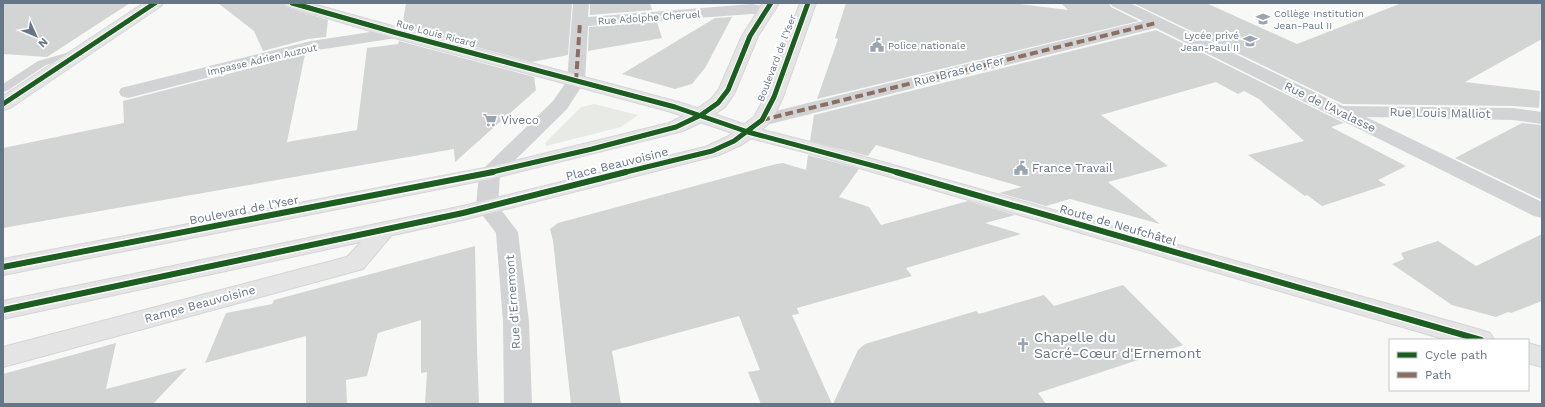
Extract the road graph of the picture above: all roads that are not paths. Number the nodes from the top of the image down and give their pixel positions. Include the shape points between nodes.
1 (155, 3) edge
2 (292, 3) edge
3 (581, 3) edge
4 (808, 3) edge
5 (1118, 3) edge
6 (768, 7) edge
7 (580, 22) junction
8 (1156, 23) junction
9 (398, 33) junction
10 (82, 51) junction
11 (576, 81) junction
12 (3, 89) edge
13 (128, 92) dead end
14 (3, 104) edge
15 (1337, 110) junction
16 (701, 115) junction
17 (1542, 118) edge
18 (755, 126) junction
19 (490, 173) junction
20 (487, 208) junction
21 (1542, 211) edge
22 (384, 231) junction
23 (3, 267) edge
24 (3, 310) edge
25 (1478, 339) edge
26 (1529, 353) edge
27 (3, 357) edge
28 (1542, 357) edge
29 (518, 404) edge

1 - 10 main road
2 - 9 main road, Rue Louis Ricard
3 - 7 street
4 - 18 main road, Boulevard de l'Yser via 774,97
5 - 8 street, Rue de l'Avalasse
6 - 7 street, Rue Adolphe Cheruel
6 - 16 main road via 750,36 728,90 718,103
7 - 11 street
8 - 15 street, Rue de l'Avalasse
8 - 18 street, Rue Bras de Fer
9 - 11 main road, Rue Louis Ricard
9 - 13 street, Impasse Adrien Auzout via 311,46
10 - 12 lane via 42,64
10 - 14 main road
11 - 16 main road
11 - 19 street via 560,105
15 - 17 street, Rue Louis Malliot via 1513,114
15 - 21 street, Rue de l'Avalasse
16 - 18 main road
16 - 19 main road, Place Beauvoisine via 653,134
18 - 20 main road, Place Beauvoisine via 728,144 699,155
18 - 25 main road, Route de Neufchâtel via 816,149
19 - 20 street
19 - 23 main road, Boulevard de l'Yser
20 - 22 main road
20 - 29 street, Rue d'Ernemont via 507,232 516,322
22 - 24 main road
22 - 27 main road, Rampe Beauvoisine via 355,263
26 - 28 main road

